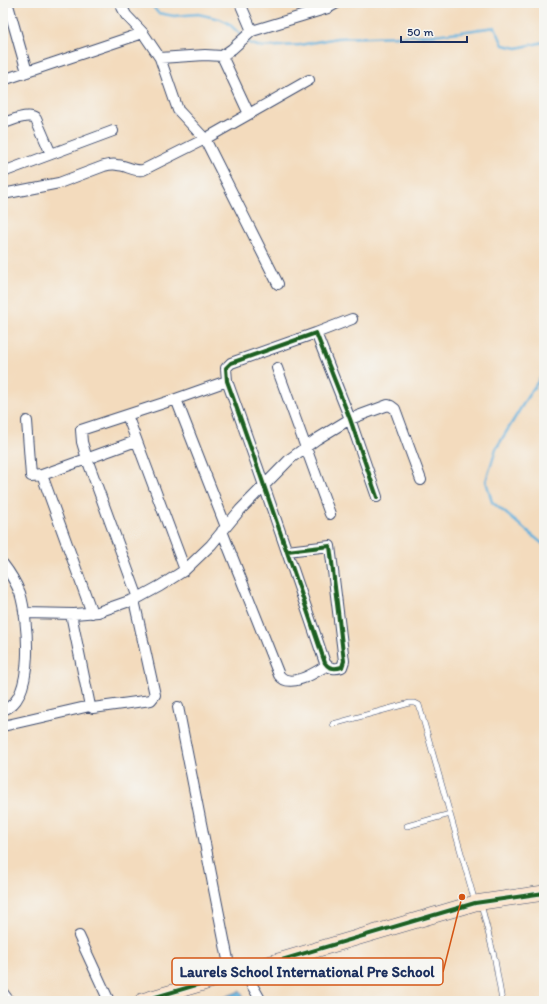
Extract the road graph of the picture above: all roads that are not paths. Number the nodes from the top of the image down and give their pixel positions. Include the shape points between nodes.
1 (120, 3) edge
2 (240, 3) edge
3 (8, 5) dead end
4 (331, 5) edge
5 (143, 33) junction
6 (249, 34) junction
7 (222, 56) junction
8 (160, 58) junction
9 (27, 72) junction
10 (3, 80) edge
11 (309, 80) dead end
12 (249, 114) junction
13 (3, 123) edge
14 (113, 131) dead end
15 (205, 139) junction
16 (50, 154) junction
17 (3, 172) edge
18 (3, 194) edge
19 (278, 284) dead end
20 (352, 319) dead end
21 (316, 333) junction
22 (277, 368) dead end
23 (227, 381) junction
24 (176, 399) junction
25 (127, 415) junction
26 (350, 418) junction
27 (27, 421) dead end
28 (136, 441) junction
29 (306, 448) junction
30 (87, 459) junction
31 (42, 475) junction
32 (421, 480) dead end
33 (265, 485) junction
34 (378, 496) dead end
35 (330, 514) dead end
36 (224, 529) junction
37 (287, 551) junction
38 (3, 564) edge
39 (185, 570) junction
40 (136, 599) junction
41 (24, 612) junction
42 (92, 613) junction
43 (70, 614) junction
44 (325, 663) junction
45 (90, 706) junction
46 (178, 707) dead end
47 (3, 710) edge
48 (333, 724) dead end
49 (3, 726) edge
50 (450, 814) junction
51 (407, 826) dead end
52 (544, 893) edge
53 (478, 902) junction
54 (79, 936) dead end
55 (237, 973) junction
56 (3, 992) edge
57 (9, 1001) edge
58 (109, 1001) edge
59 (142, 1001) edge
60 (261, 1001) edge
61 (502, 1001) edge

1 - 5 street via 126,15
2 - 6 street
3 - 9 street
4 - 6 street
5 - 8 street
5 - 9 street
6 - 7 street
7 - 8 street
7 - 12 street
8 - 15 street via 178,110
9 - 10 street
11 - 12 street
12 - 15 street
13 - 16 street via 28,116 36,118
14 - 16 street
15 - 18 street via 143,170 111,165 59,183
15 - 19 street
16 - 17 street
20 - 21 street
21 - 23 street via 231,364 226,368
21 - 26 street
22 - 29 street
23 - 24 street
23 - 33 street
24 - 25 street
24 - 36 street
25 - 28 street
25 - 30 street via 81,430
26 - 29 street
26 - 32 street via 388,406 393,407
26 - 34 street
27 - 31 street via 31,476
28 - 30 street
28 - 39 street
29 - 33 street via 291,458
29 - 35 street
30 - 31 street
30 - 40 street
31 - 42 street
33 - 36 street
33 - 37 street
36 - 39 street
36 - 44 street via 281,679 297,680 318,671
37 - 44 street
37 - 44 street via 330,546 344,661 342,667 338,668
38 - 41 street via 19,592
39 - 40 street
40 - 42 street
40 - 45 street via 154,697 151,700 93,708
41 - 43 street
41 - 47 street via 26,674 16,701 10,708
42 - 43 street
43 - 45 street
45 - 49 street
46 - 55 street
48 - 50 lane via 410,703 419,705
50 - 51 lane
50 - 53 lane
52 - 53 street
53 - 55 street
53 - 61 lane via 495,960
54 - 58 street
55 - 59 street
55 - 60 street
56 - 57 street

